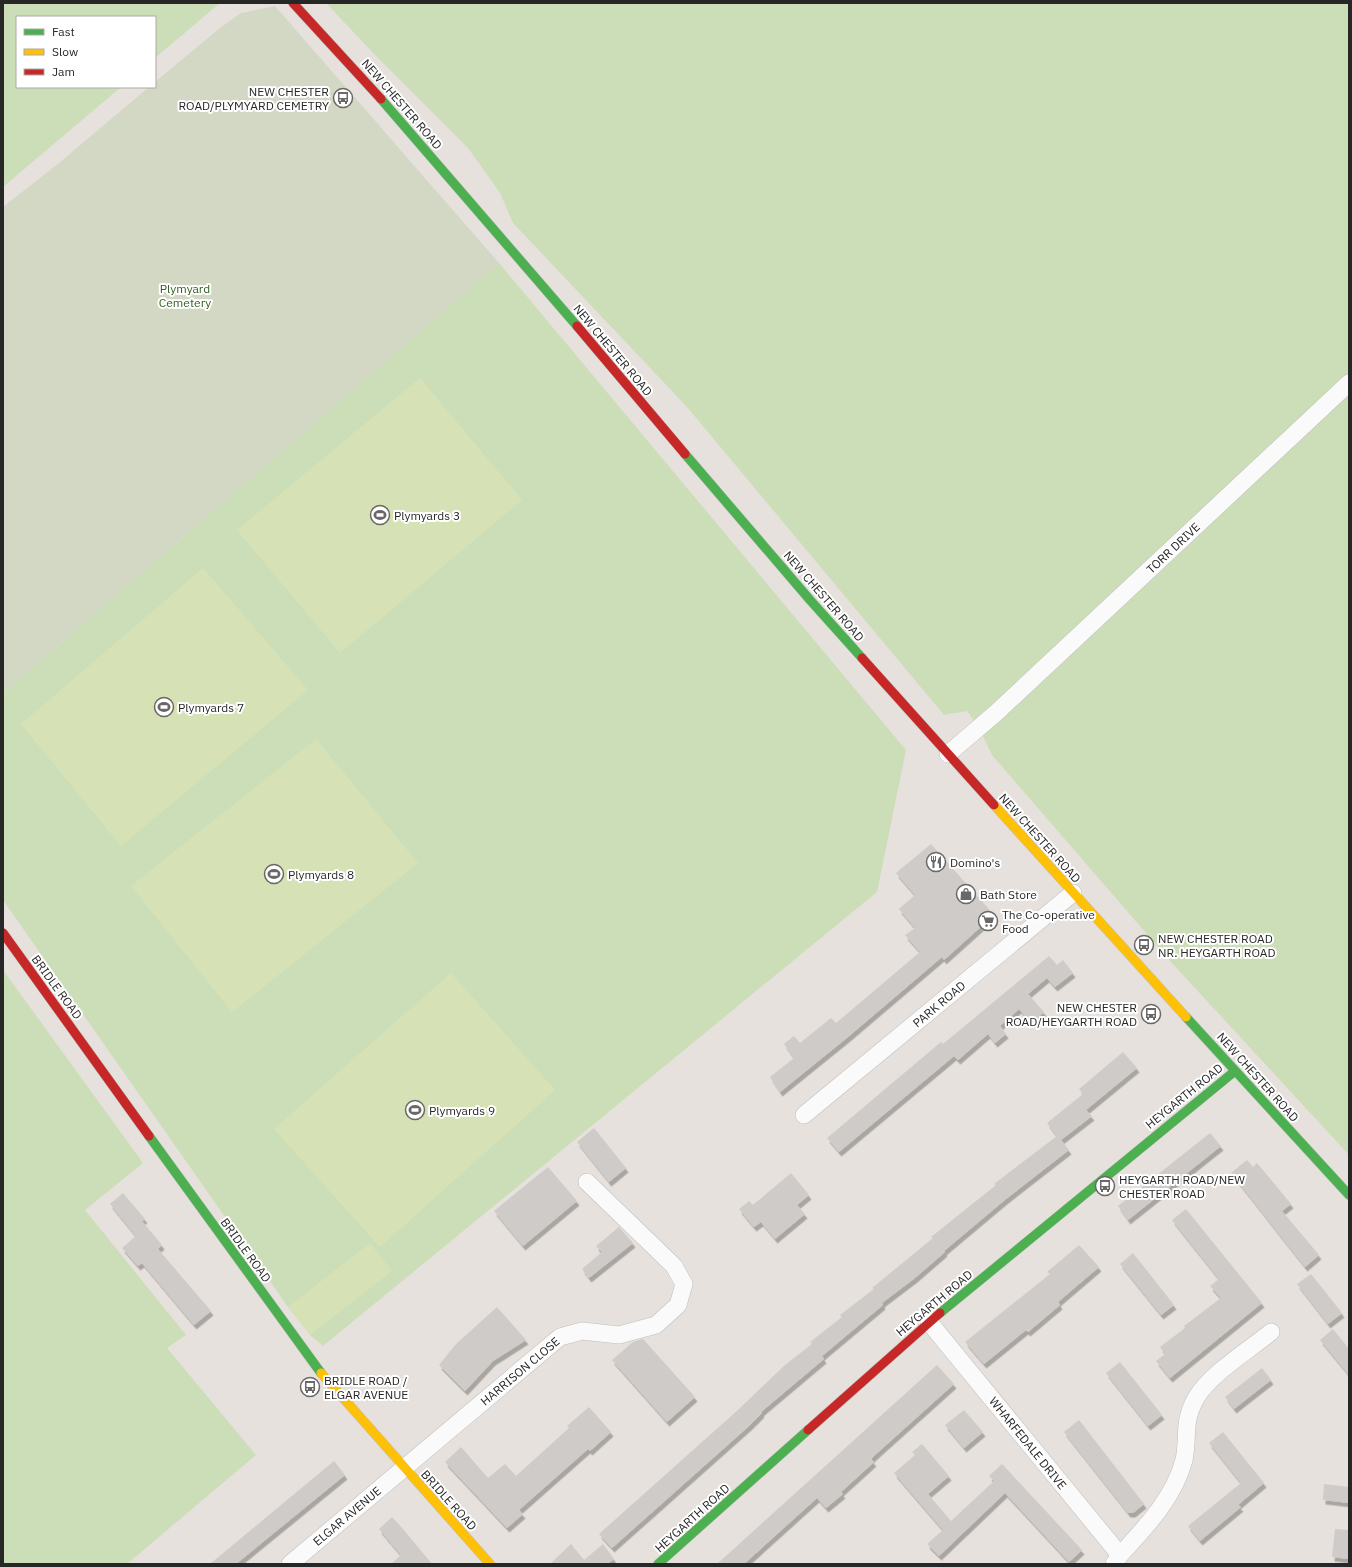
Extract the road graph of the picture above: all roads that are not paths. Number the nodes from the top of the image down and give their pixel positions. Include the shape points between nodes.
1 (293, 3) edge
2 (1349, 383) edge
3 (948, 754) junction
4 (1073, 893) junction
5 (3, 933) edge
6 (1235, 1071) junction
7 (804, 1115) dead end
8 (587, 1182) dead end
9 (1349, 1195) edge
10 (929, 1322) junction
11 (1271, 1332) dead end
12 (404, 1469) junction
13 (1117, 1560) edge
14 (290, 1564) edge
15 (490, 1564) edge
16 (658, 1564) edge

1 - 3 main road, NEW CHESTER ROAD via 445,171 810,600
2 - 3 street, TORR DRIVE via 997,712
3 - 4 main road, NEW CHESTER ROAD
4 - 6 main road, NEW CHESTER ROAD
4 - 7 street, PARK ROAD
5 - 12 main road, BRIDLE ROAD via 312,1364
6 - 9 main road, NEW CHESTER ROAD
6 - 10 main road, HEYGARTH ROAD
8 - 12 street, HARRISON CLOSE via 674,1266 684,1284 678,1305 656,1325 619,1335 582,1330 560,1336
10 - 13 street, WHARFEDALE DRIVE
10 - 16 main road, HEYGARTH ROAD
11 - 13 street via 1206,1384 1186,1421 1184,1460 1167,1499 1147,1527
12 - 14 street, ELGAR AVENUE
12 - 15 main road, BRIDLE ROAD

